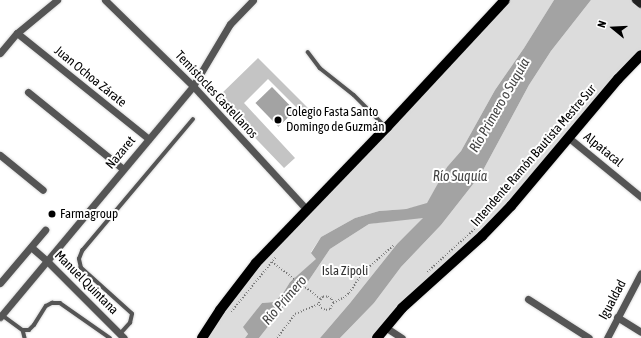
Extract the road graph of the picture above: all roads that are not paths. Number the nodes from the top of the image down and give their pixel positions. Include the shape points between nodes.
1 (57, 0) edge
2 (105, 0) edge
3 (253, 0) edge
4 (505, 0) edge
5 (636, 0) edge
6 (641, 4) edge
7 (17, 33) junction
8 (308, 52) dead end
9 (0, 53) edge
10 (641, 55) edge
11 (193, 86) junction
12 (28, 92) dead end
13 (192, 119) dead end
14 (387, 127) junction
15 (569, 138) junction
16 (149, 139) junction
17 (0, 155) edge
18 (123, 169) junction
19 (43, 190) dead end
20 (641, 197) edge
21 (307, 210) junction
22 (45, 230) dead end
23 (30, 247) junction
24 (48, 262) junction
25 (641, 273) edge
26 (0, 283) edge
27 (528, 299) dead end
28 (1, 316) edge
29 (617, 317) junction
30 (385, 327) junction
31 (23, 330) junction
32 (641, 332) edge
33 (105, 336) edge
34 (122, 336) edge
35 (25, 338) edge
36 (110, 338) edge
37 (202, 338) edge
38 (377, 338) edge
39 (402, 338) edge
40 (589, 338) edge
41 (606, 338) edge

1 - 7 street
2 - 11 street, Temístocles Castellanos
3 - 11 street, Nazaret via 230,24
4 - 14 main road
5 - 6 main road
7 - 9 street
7 - 16 street, Juan Ochoa Zárate
8 - 14 lane via 320,68 354,95
10 - 15 main road, Intendente Ramón Bautista Mestre Sur
11 - 16 street, Nazaret
11 - 21 street, Temístocles Castellanos
12 - 18 street
13 - 34 lane via 78,259 81,268 132,314 130,324
14 - 21 main road
15 - 20 street, Alpatacal
15 - 30 main road, Intendente Ramón Bautista Mestre Sur via 482,236 402,308
16 - 18 street, Nazaret
17 - 19 street
18 - 24 street, Nazaret
21 - 37 main road via 256,263
22 - 23 street
23 - 24 street, Manuel Quintana
23 - 26 street
24 - 28 street, Nazaret
24 - 34 street, Manuel Quintana
25 - 29 street, Igualdad
27 - 40 street
28 - 31 lane
29 - 32 street
29 - 41 street, Igualdad
30 - 38 main road, Intendente Ramón Bautista Mestre Sur
30 - 39 street
31 - 33 lane via 31,328 46,306 55,303 64,305
31 - 35 lane
33 - 36 lane

